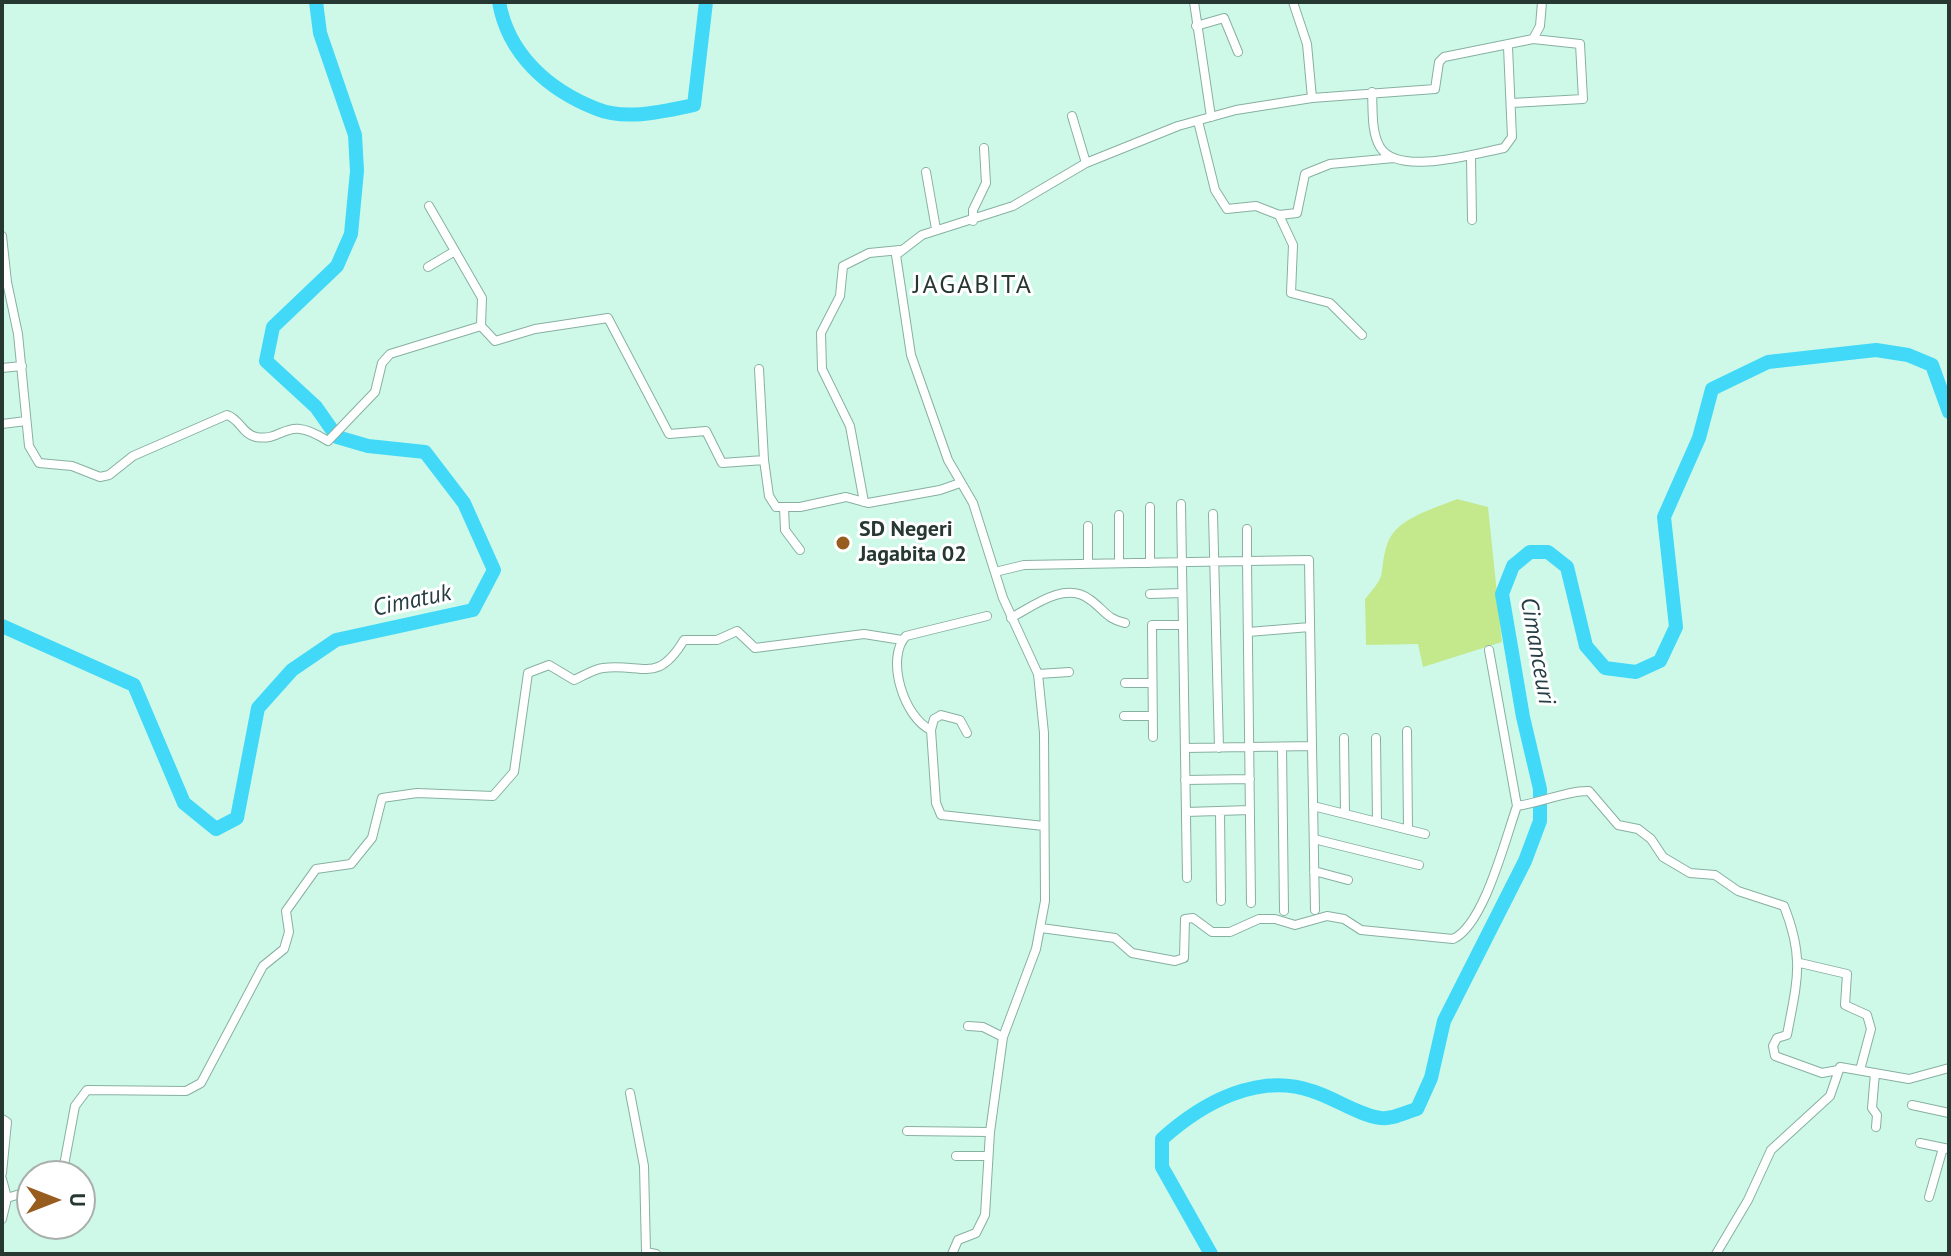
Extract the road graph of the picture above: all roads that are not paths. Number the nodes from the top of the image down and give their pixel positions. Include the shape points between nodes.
1 (1194, 2) edge
2 (1293, 2) edge
3 (1542, 2) edge
4 (1196, 26) junction
5 (1533, 39) junction
6 (1508, 47) junction
7 (1238, 52) dead end
8 (1372, 92) junction
9 (1312, 98) junction
10 (1512, 103) junction
11 (1072, 116) dead end
12 (1211, 117) junction
13 (1198, 121) junction
14 (984, 148) dead end
15 (1471, 157) junction
16 (1394, 158) junction
17 (1086, 163) junction
18 (926, 172) dead end
19 (429, 206) dead end
20 (1279, 215) junction
21 (1472, 220) dead end
22 (973, 221) junction
23 (936, 229) junction
24 (2, 236) edge
25 (900, 250) junction
26 (455, 251) junction
27 (428, 267) dead end
28 (481, 326) junction
29 (1362, 335) dead end
30 (22, 366) junction
31 (2, 368) edge
32 (759, 369) dead end
33 (26, 421) junction
34 (2, 424) edge
35 (764, 460) junction
36 (960, 483) junction
37 (864, 502) junction
38 (1181, 504) dead end
39 (1150, 507) dead end
40 (784, 508) junction
41 (1213, 514) dead end
42 (1119, 515) dead end
43 (1088, 526) dead end
44 (1247, 529) dead end
45 (800, 550) dead end
46 (1214, 561) junction
47 (1247, 561) junction
48 (1182, 562) junction
49 (1119, 563) junction
50 (1150, 563) junction
51 (1088, 564) junction
52 (995, 572) junction
53 (1182, 593) junction
54 (1150, 594) dead end
55 (987, 616) dead end
56 (1011, 618) junction
57 (1125, 623) dead end
58 (1183, 625) junction
59 (1310, 627) junction
60 (1248, 632) junction
61 (902, 640) junction
62 (1489, 650) dead end
63 (1069, 672) dead end
64 (1038, 674) junction
65 (1125, 683) dead end
66 (1152, 683) junction
67 (1124, 716) dead end
68 (1153, 716) junction
69 (931, 730) junction
70 (1407, 731) dead end
71 (967, 733) dead end
72 (1153, 737) dead end
73 (1344, 738) dead end
74 (1376, 738) dead end
75 (1312, 746) junction
76 (1249, 747) junction
77 (1282, 747) junction
78 (1185, 748) junction
79 (1219, 748) junction
80 (1250, 779) junction
81 (1185, 780) junction
82 (1313, 806) junction
83 (1522, 806) junction
84 (1250, 810) junction
85 (1220, 811) junction
86 (1186, 812) junction
87 (1345, 814) junction
88 (1377, 822) junction
89 (1044, 826) junction
90 (1408, 830) junction
91 (1425, 834) dead end
92 (1314, 839) junction
93 (1419, 865) dead end
94 (1314, 871) junction
95 (1187, 878) dead end
96 (1348, 880) dead end
97 (1221, 901) dead end
98 (1251, 903) dead end
99 (1315, 910) dead end
100 (1284, 911) dead end
101 (1041, 928) junction
102 (1800, 963) junction
103 (968, 1026) dead end
104 (1003, 1037) junction
105 (1949, 1068) edge
106 (1838, 1070) junction
107 (1860, 1070) junction
108 (1875, 1073) junction
109 (630, 1093) dead end
110 (1912, 1105) dead end
111 (1949, 1113) edge
112 (2, 1119) edge
113 (1876, 1127) dead end
114 (907, 1131) dead end
115 (990, 1132) junction
116 (1920, 1143) dead end
117 (1946, 1148) edge
118 (956, 1156) dead end
119 (988, 1156) junction
120 (65, 1160) edge
121 (2, 1173) edge
122 (2, 1179) edge
123 (16, 1195) edge
124 (1929, 1197) dead end
125 (7, 1198) junction
126 (2, 1219) edge
127 (656, 1254) edge
128 (952, 1254) edge
129 (1716, 1254) edge

1 - 4 street
2 - 9 street via 1307,44
3 - 5 street
4 - 7 street via 1224,18
4 - 12 street
5 - 6 street
5 - 10 street via 1580,44 1583,99
6 - 8 street via 1444,57 1437,86 1430,90
6 - 10 street
8 - 9 street
8 - 16 street via 1376,139
9 - 12 street
10 - 15 street via 1509,146
11 - 17 street
12 - 13 street
13 - 17 street
13 - 20 street via 1215,190 1227,209 1256,206
14 - 22 street via 986,183
15 - 16 street
15 - 21 street
16 - 20 street via 1330,164 1305,174 1297,213
17 - 22 street via 1013,206
18 - 23 street
19 - 26 street
20 - 29 street via 1293,245 1291,293 1330,303
22 - 23 street
23 - 25 street
24 - 30 street
25 - 36 street via 895,262 905,297 909,347
25 - 37 street via 869,253 843,266 840,296 821,333 822,369 850,426
26 - 27 street
26 - 28 street via 482,298
28 - 33 street via 387,356 375,392 328,441 295,427 258,437 224,415 133,456 100,477 72,466 39,463 29,446
28 - 35 street via 495,341 610,318 669,434 706,431 722,463
30 - 31 street
30 - 33 street
32 - 35 street
33 - 34 street
35 - 40 street via 771,502
36 - 37 street
36 - 52 street via 973,503
37 - 40 street via 839,498
38 - 48 street
39 - 50 street
40 - 45 street via 785,530
41 - 46 street
42 - 49 street
43 - 51 street
44 - 47 street
46 - 47 street
46 - 48 street
46 - 79 street
47 - 59 street via 1309,560
47 - 60 street
48 - 50 street
48 - 53 street
49 - 50 street
49 - 51 street
51 - 52 street via 1024,565
52 - 56 street
53 - 54 street
53 - 58 street
55 - 61 street
56 - 57 street via 1070,592 1090,599 1108,619
56 - 64 street
58 - 66 street via 1152,625
58 - 78 street
59 - 60 street
59 - 75 street
60 - 76 street
61 - 69 street via 899,687 915,719
61 - 120 street via 864,634 755,648 737,631 717,640 684,640 675,656 651,672 602,668 574,680 549,665 528,673 514,772 493,796 417,793 382,798 372,838 351,864 316,869 286,911 289,932 284,949 263,966 201,1083 186,1091 87,1090 75,1106
62 - 83 street
63 - 64 street
64 - 89 street
65 - 66 street
66 - 68 street
67 - 68 street
68 - 72 street
69 - 71 street via 941,715 960,720
69 - 89 street via 936,803 943,816
70 - 90 street
73 - 87 street
74 - 88 street
75 - 77 street
75 - 82 street
76 - 77 street
76 - 79 street
76 - 80 street
77 - 100 street
78 - 79 street
78 - 81 street
80 - 81 street
80 - 84 street
81 - 86 street
82 - 87 street
82 - 92 street
83 - 101 street via 1476,916 1466,933 1453,939 1361,930 1327,916 1295,925 1259,919 1230,932 1212,932 1193,918 1185,919 1184,958 1175,961 1132,953 1115,938
83 - 102 street via 1589,791 1618,825 1638,829 1663,857 1690,873 1715,875 1738,891 1784,906
84 - 85 street
84 - 98 street
85 - 86 street
85 - 97 street
86 - 95 street
87 - 88 street
88 - 90 street
89 - 101 street
90 - 91 street
92 - 93 street
92 - 94 street
94 - 96 street
94 - 99 street
101 - 104 street
102 - 106 street via 1787,1035 1777,1038 1775,1056 1822,1073
102 - 107 street via 1847,974 1845,1005 1867,1015 1871,1029
103 - 104 street
104 - 115 street
105 - 108 street via 1909,1079
106 - 107 street
106 - 129 street via 1830,1096 1771,1150
107 - 108 street
108 - 113 street
109 - 127 street via 644,1166 646,1252
110 - 111 street
112 - 121 street via 7,1122
114 - 115 street
115 - 119 street
116 - 117 street
117 - 124 street
118 - 119 street
119 - 128 street via 981,1226 958,1240
122 - 125 street
123 - 125 street
125 - 126 street

